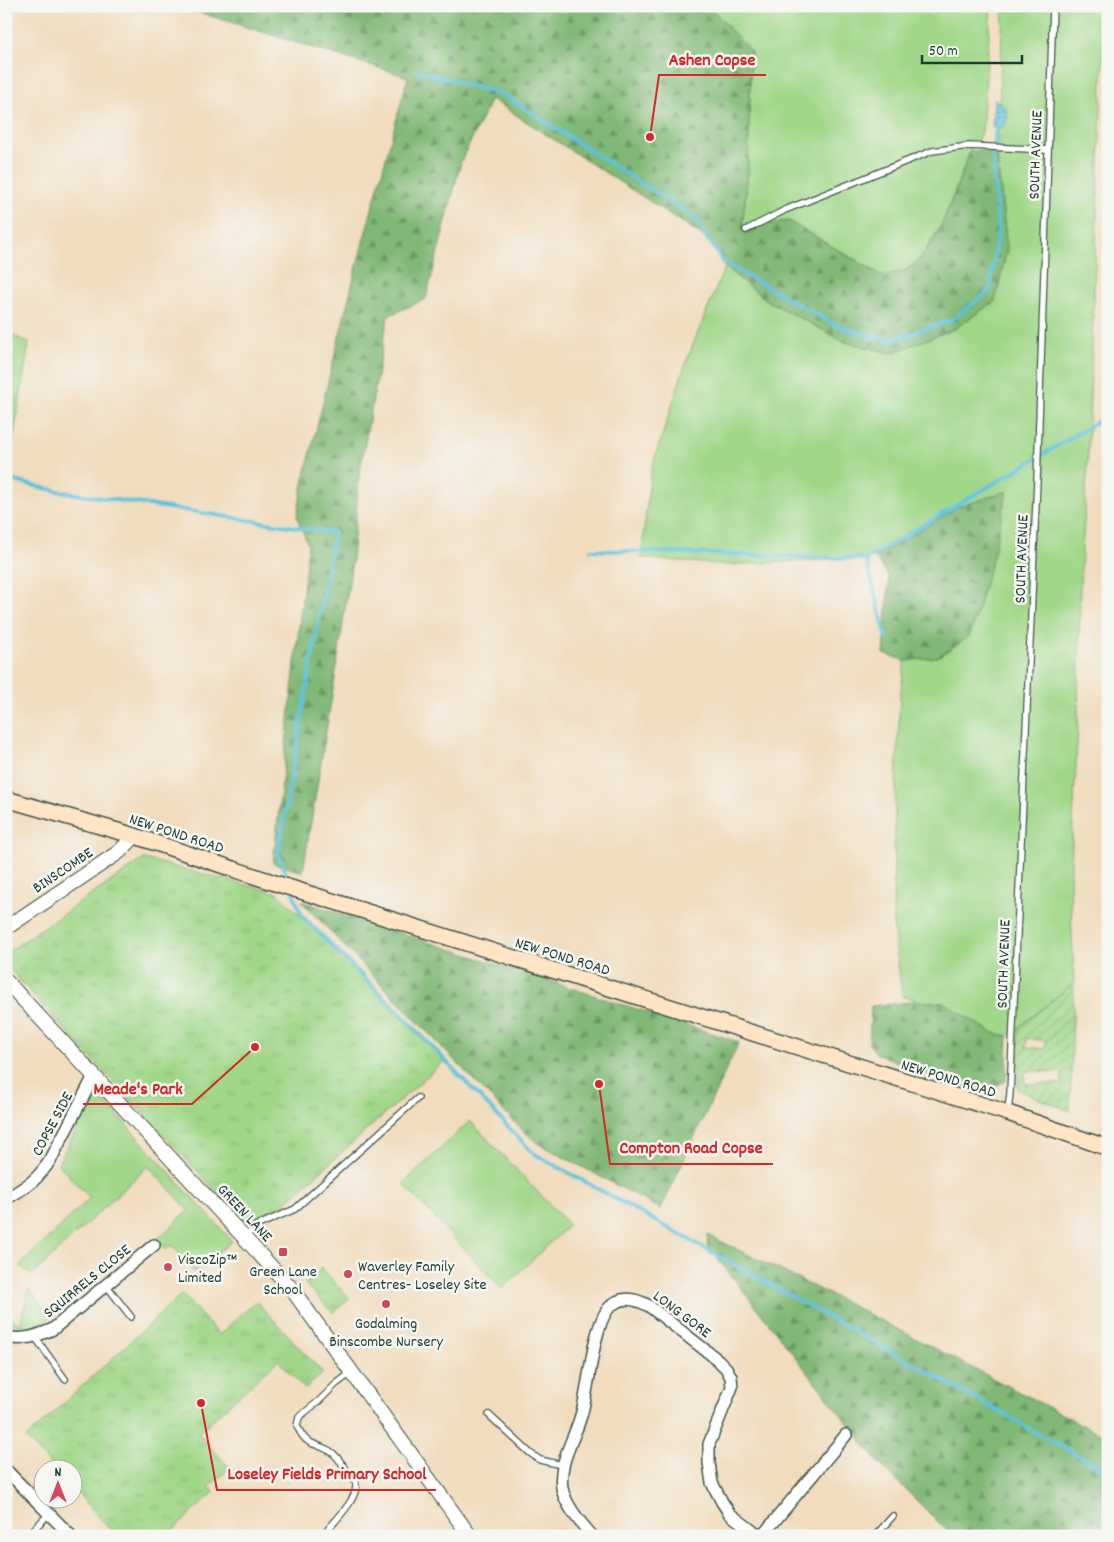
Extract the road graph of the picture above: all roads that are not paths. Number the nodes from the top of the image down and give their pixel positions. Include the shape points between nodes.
1 (1053, 6) edge
2 (1048, 150) junction
3 (746, 230) dead end
4 (6, 799) edge
5 (135, 836) junction
6 (6, 928) edge
7 (6, 981) edge
8 (94, 1076) junction
9 (418, 1098) dead end
10 (1008, 1113) junction
11 (1108, 1148) edge
12 (6, 1199) edge
13 (245, 1237) junction
14 (154, 1246) dead end
15 (107, 1286) junction
16 (131, 1317) dead end
17 (6, 1337) edge
18 (35, 1337) junction
19 (353, 1372) junction
20 (65, 1379) dead end
21 (489, 1416) dead end
22 (846, 1435) dead end
23 (562, 1465) junction
24 (6, 1470) edge
25 (49, 1514) junction
26 (894, 1516) dead end
27 (27, 1536) edge
28 (71, 1536) edge
29 (322, 1536) edge
30 (470, 1536) edge
31 (592, 1536) edge
32 (761, 1536) edge
33 (875, 1536) edge

1 - 2 lane, SOUTH AVENUE
2 - 3 lane via 969,146 932,151 785,210
2 - 10 lane, SOUTH AVENUE
4 - 5 main road, NEW POND ROAD
5 - 6 street, BINSCOMBE via 119,852
5 - 10 main road, NEW POND ROAD
7 - 8 street, GREEN LANE
8 - 12 street, COPSE SIDE via 43,1172 27,1187
8 - 13 street, GREEN LANE
9 - 13 lane via 295,1209 256,1226
10 - 11 main road, NEW POND ROAD
13 - 19 street, GREEN LANE via 291,1288
14 - 15 street, SQUIRRELS CLOSE
15 - 16 lane
15 - 18 street, SQUIRRELS CLOSE via 53,1329
17 - 18 street, SQUIRRELS CLOSE
18 - 20 lane
19 - 29 lane via 299,1417 297,1426 302,1437 334,1453 355,1481 356,1490 351,1502
19 - 30 street, GREEN LANE
21 - 23 lane via 540,1460
22 - 32 street
23 - 31 street, LONG GORE via 562,1489 574,1514
23 - 32 street, LONG GORE via 583,1411 599,1327 615,1302 639,1300 718,1360 731,1377 732,1387 709,1444 712,1483 730,1514
24 - 25 street
25 - 27 lane
25 - 28 street
26 - 33 lane

